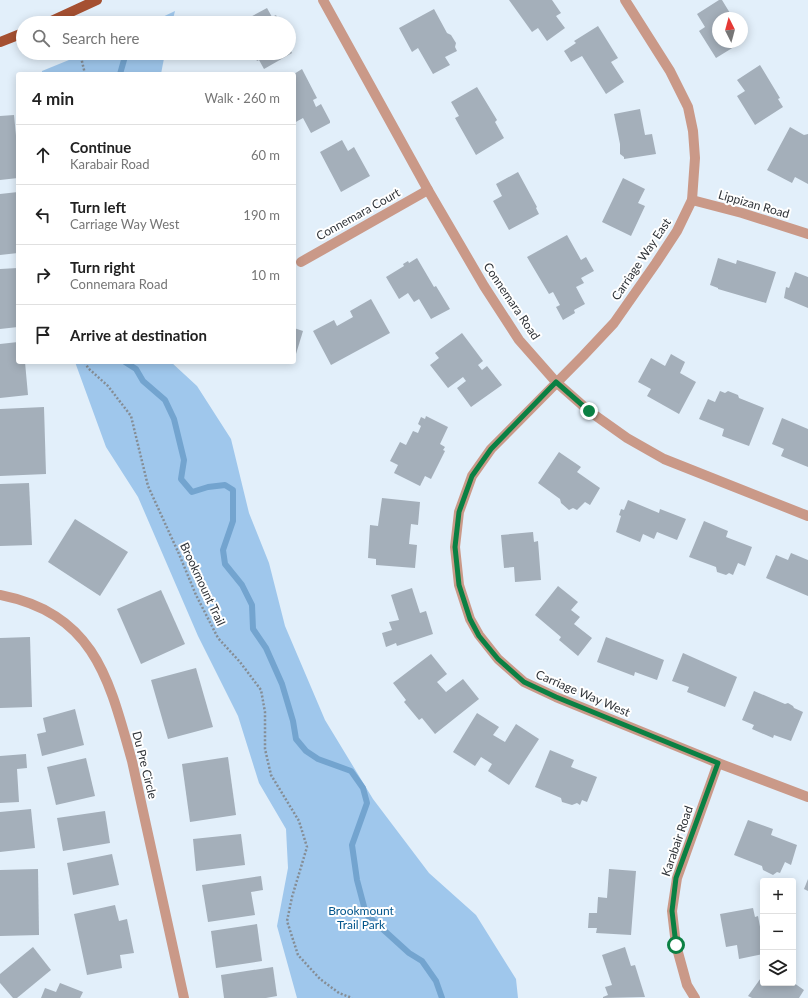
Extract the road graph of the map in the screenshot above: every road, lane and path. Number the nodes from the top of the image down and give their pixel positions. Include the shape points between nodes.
1 (97, 0) edge
2 (323, 0) edge
3 (625, 0) edge
4 (62, 16) edge
5 (16, 36) edge
6 (0, 42) edge
7 (82, 60) edge
8 (85, 72) edge
9 (428, 190) junction
10 (692, 200) junction
11 (808, 234) edge
12 (301, 262) dead end
13 (86, 364) edge
14 (556, 382) junction
15 (808, 516) edge
16 (0, 595) edge
17 (718, 763) junction
18 (808, 797) edge
19 (184, 998) edge
20 (352, 998) edge
21 (695, 998) edge

1 - 4 main road
2 - 9 street, Connemara Road
3 - 10 street, Carriage Way East via 670,72 688,107 695,158
5 - 6 main road
7 - 8 path
9 - 12 street, Connemara Court
9 - 14 street, Connemara Road via 519,340
10 - 11 street, Lippizan Road via 742,212
10 - 14 street, Carriage Way East via 677,231 614,323
13 - 20 path, Brookmount Trail via 108,386 131,416 148,486 196,595 218,638 261,690 265,712 265,749 271,775 299,821 307,846 287,921 298,955 320,979 339,993
14 - 15 street, Connemara Road via 601,420 664,458
14 - 17 street, Carriage Way West via 491,449 472,476 459,512 455,547 459,585 470,619 479,636 498,659 524,682
16 - 19 street, Du Pre Circle via 44,609 62,621 91,650 104,673 132,761
17 - 18 street, Carriage Way West
17 - 21 street, Karabair Road via 676,878 672,911 676,945 687,985

